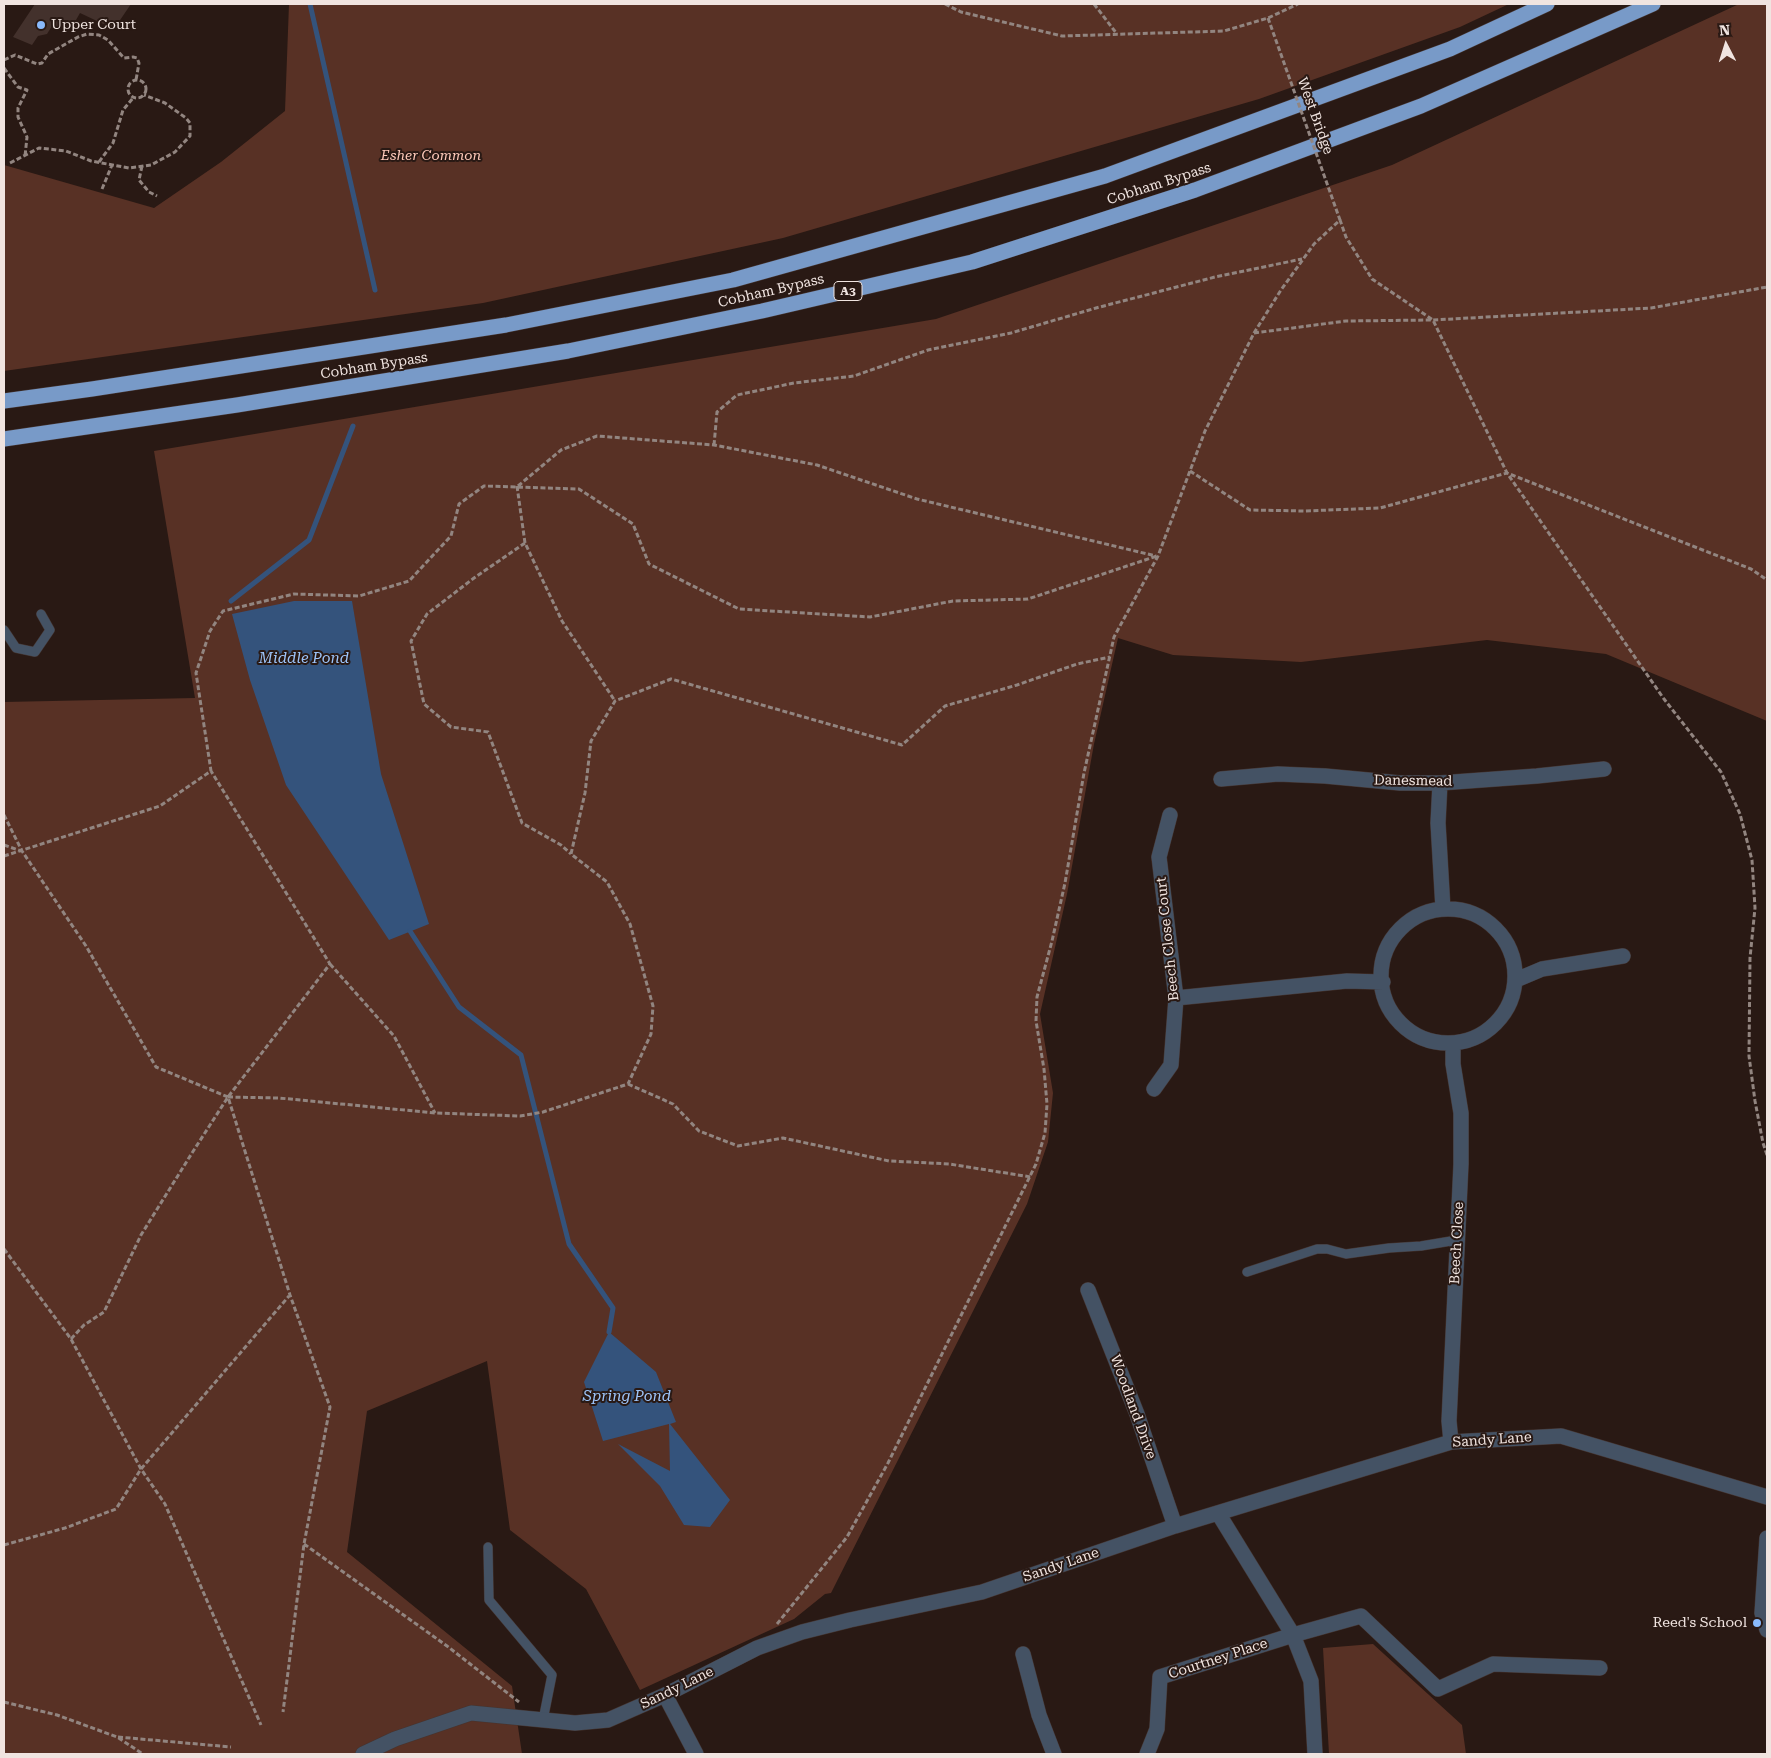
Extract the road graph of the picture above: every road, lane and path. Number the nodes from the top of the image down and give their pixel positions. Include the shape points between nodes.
1 (945, 4) edge
2 (1094, 4) edge
3 (1298, 4) edge
4 (1547, 4) edge
5 (1653, 4) edge
6 (1268, 18) junction
7 (1118, 34) junction
8 (4, 60) edge
9 (4, 68) edge
10 (136, 80) junction
11 (144, 95) junction
12 (133, 98) junction
13 (25, 156) junction
14 (98, 162) junction
15 (10, 163) dead end
16 (112, 165) junction
17 (142, 166) junction
18 (102, 189) dead end
19 (157, 196) dead end
20 (1340, 220) junction
21 (1303, 259) junction
22 (1767, 287) edge
23 (1433, 320) junction
24 (1254, 333) junction
25 (4, 401) edge
26 (4, 438) edge
27 (714, 445) junction
28 (1190, 471) junction
29 (1506, 473) junction
30 (517, 486) junction
31 (525, 544) junction
32 (1158, 556) junction
33 (1767, 580) edge
34 (41, 614) dead end
35 (4, 630) edge
36 (1110, 657) junction
37 (615, 701) junction
38 (1604, 769) dead end
39 (211, 772) junction
40 (1221, 779) dead end
41 (1440, 783) junction
42 (4, 815) edge
43 (1170, 815) dead end
44 (4, 845) edge
45 (22, 851) junction
46 (572, 854) junction
47 (4, 856) edge
48 (1443, 909) junction
49 (1623, 956) dead end
50 (330, 964) junction
51 (1516, 980) junction
52 (1383, 982) junction
53 (1176, 998) junction
54 (1453, 1044) junction
55 (628, 1084) junction
56 (1154, 1089) dead end
57 (228, 1097) junction
58 (435, 1113) junction
59 (1767, 1155) edge
60 (1031, 1177) junction
61 (1457, 1240) junction
62 (4, 1249) edge
63 (1247, 1272) dead end
64 (1088, 1290) dead end
65 (290, 1295) junction
66 (71, 1339) junction
67 (1451, 1442) junction
68 (140, 1469) junction
69 (1767, 1498) edge
70 (1218, 1513) junction
71 (1175, 1526) junction
72 (1767, 1538) edge
73 (304, 1544) junction
74 (4, 1545) edge
75 (488, 1547) dead end
76 (775, 1626) dead end
77 (1767, 1630) edge
78 (1293, 1635) junction
79 (1023, 1654) dead end
80 (1600, 1668) dead end
81 (665, 1694) junction
82 (4, 1702) edge
83 (521, 1703) dead end
84 (283, 1712) dead end
85 (543, 1720) junction
86 (260, 1725) dead end
87 (117, 1737) junction
88 (231, 1747) dead end
89 (143, 1754) edge
90 (363, 1754) edge
91 (696, 1754) edge
92 (1054, 1754) edge
93 (1147, 1754) edge
94 (1315, 1754) edge

1 - 7 path via 962,12 1062,36
2 - 7 path
3 - 6 path
4 - 25 highway, Cobham Bypass via 1450,49 1105,176 733,280 506,325
5 - 26 highway, Cobham Bypass / A3 via 1421,106 1195,190 972,262 762,311 568,351
6 - 7 path via 1224,31
6 - 20 path, West Bridge, bridge
8 - 10 path via 15,55 42,63 48,54 78,36 99,35 124,58 137,58
9 - 13 path via 18,87 27,90 18,108 18,117 27,137
10 - 11 path via 144,83
10 - 12 path via 128,88
11 - 12 path
11 - 17 path via 166,103 186,118 190,124 190,136 175,152 151,165
12 - 14 path via 123,110 112,143
13 - 14 path via 39,148 66,151
13 - 15 path
14 - 16 path
16 - 17 path
16 - 18 path
17 - 19 path via 139,180
20 - 21 path
20 - 23 path, West Bridge via 1346,237 1372,279
21 - 24 path
21 - 27 path via 1196,282 1011,333 928,350 854,376 737,395 717,412
22 - 23 path via 1651,308
23 - 24 path via 1346,321
23 - 29 path
24 - 28 path via 1205,431
27 - 30 path via 597,436 561,450
27 - 32 path via 816,464 917,499
28 - 29 path via 1250,510 1304,511 1380,508
28 - 32 path
29 - 33 path via 1751,569
29 - 59 path via 1664,699 1721,772 1740,814 1752,860 1756,908 1750,958 1749,1056
30 - 31 path
30 - 32 path via 579,489 633,524 649,564 739,609 870,617 953,601 1028,599
30 - 39 path via 484,486 459,504 451,536 408,581 359,596 294,594 222,611 210,631 196,673
31 - 37 path via 562,621
31 - 46 path via 427,614 411,641 424,704 451,727 488,732 522,823
32 - 36 path via 1114,637
34 - 35 lane via 50,630 35,652 16,648
36 - 37 path via 1077,664 945,706 902,744 671,679
36 - 60 path via 1084,773 1065,883 1037,997 1036,1021 1047,1104 1045,1133
37 - 46 path via 590,741 585,793
38 - 41 street, Danesmead
39 - 45 path via 160,806
39 - 50 path
40 - 41 street, Danesmead via 1278,774
41 - 48 street via 1438,823
42 - 45 path
43 - 53 street, Beech Close Court via 1159,857
44 - 45 path
45 - 47 path
45 - 57 path via 86,946 156,1067
46 - 55 path via 607,882 630,924 653,1006 651,1034
48 - 51 street via 1477,915 1488,922 1510,950
48 - 52 street via 1418,916 1394,936 1381,966
49 - 51 street via 1542,969
50 - 57 path
50 - 58 path via 394,1036
51 - 54 street via 1504,1015 1478,1037
52 - 53 street via 1346,982
52 - 54 street via 1385,1000 1396,1019 1429,1041
53 - 56 street, Beech Close Court via 1171,1065
54 - 61 street, Beech Close via 1461,1113
55 - 58 path via 543,1112 520,1116
55 - 60 path via 673,1104 699,1131 738,1146 783,1138 889,1160 950,1164
57 - 58 path via 279,1098
57 - 65 path
57 - 66 path via 141,1235 104,1312 84,1325
60 - 76 path via 888,1463 847,1537
61 - 63 lane via 1346,1254 1316,1249
61 - 67 street, Beech Close via 1449,1421
62 - 66 path
64 - 71 street, Woodland Drive via 1137,1414
65 - 68 path
65 - 73 path via 330,1407
66 - 68 path
67 - 69 street, Sandy Lane via 1561,1436
67 - 70 street, Sandy Lane
68 - 74 path via 116,1509
68 - 86 path via 165,1504
70 - 71 street, Sandy Lane
70 - 78 street
71 - 81 street, Sandy Lane via 982,1592 802,1632 757,1648
72 - 77 street via 1762,1614
73 - 83 path
73 - 84 path
75 - 85 lane via 489,1600 552,1676
78 - 80 street via 1361,1616 1438,1689 1493,1664
78 - 93 street, Courtney Place via 1160,1678 1157,1729
78 - 94 street via 1311,1681
79 - 92 street via 1039,1715
81 - 85 street, Sandy Lane via 608,1720 575,1723
81 - 91 street
82 - 87 path via 57,1715
85 - 90 street, Sandy Lane via 471,1713 395,1739
87 - 88 path
87 - 89 path

